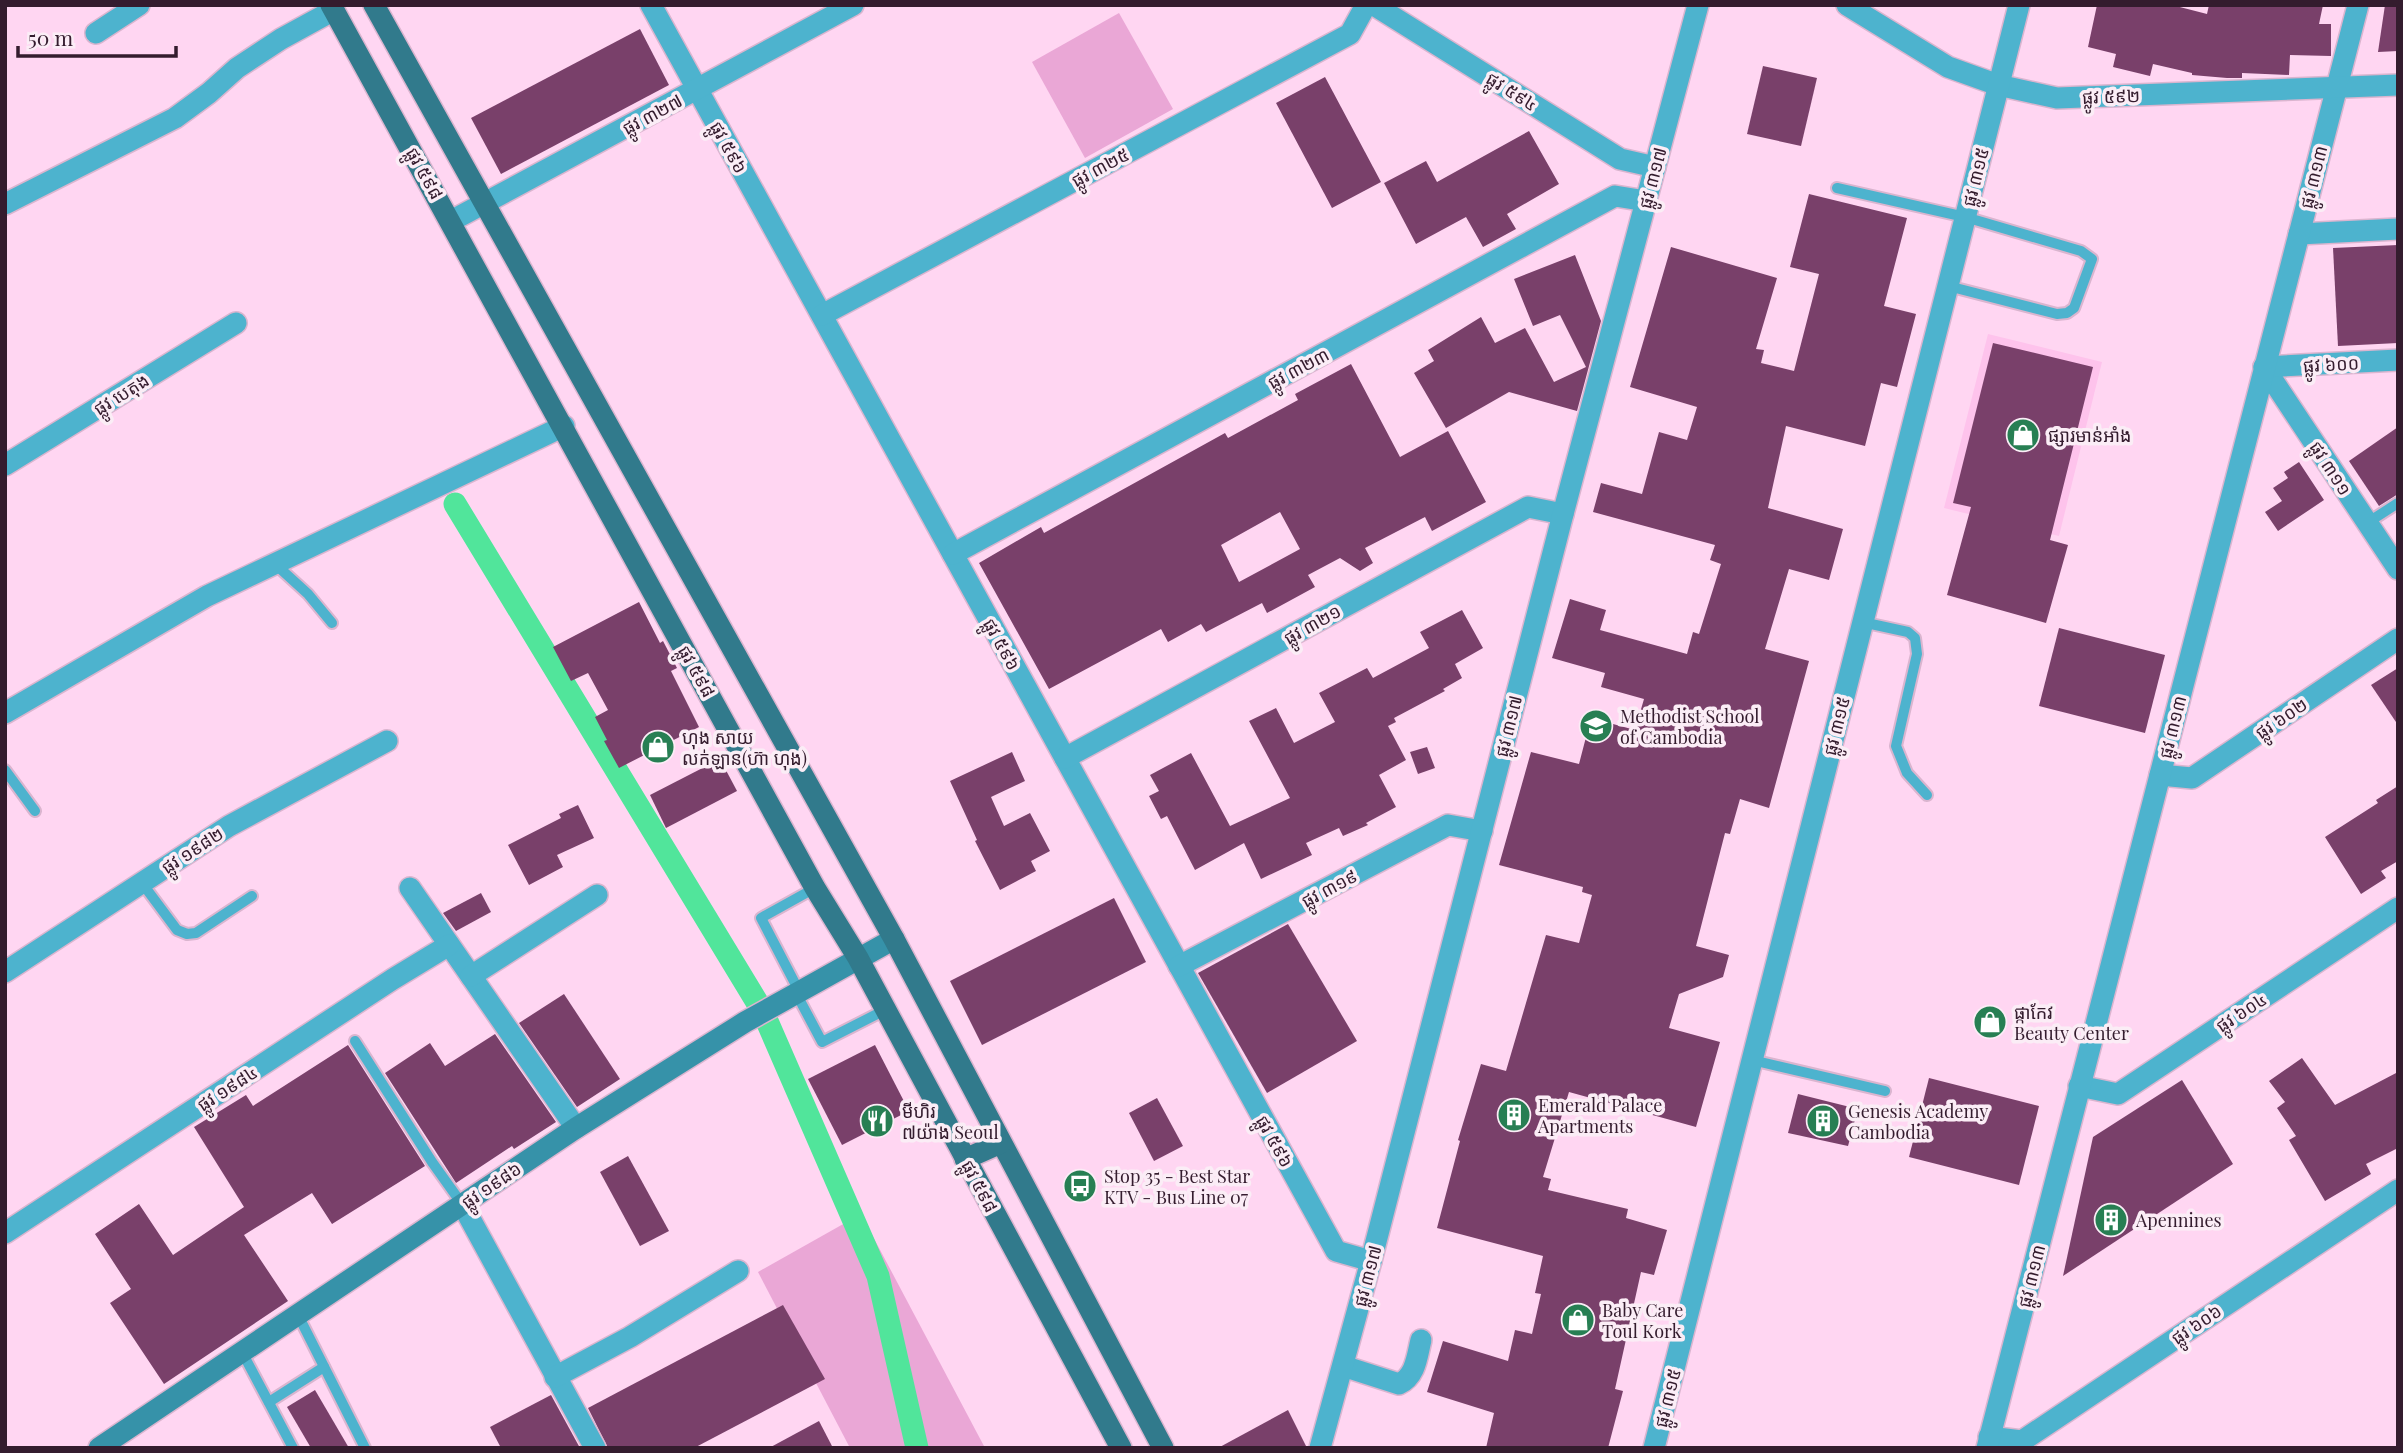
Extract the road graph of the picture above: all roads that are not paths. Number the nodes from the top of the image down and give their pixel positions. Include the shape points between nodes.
1 (139, 5) edge
2 (374, 5) edge
3 (651, 5) edge
4 (853, 5) edge
5 (1366, 5) edge
6 (1374, 5) edge
7 (1698, 5) edge
8 (1847, 5) edge
9 (2019, 5) edge
10 (2358, 5) edge
11 (333, 8) edge
12 (96, 33) dead end
13 (1998, 85) junction
14 (2398, 85) edge
15 (2336, 88) junction
16 (697, 89) junction
17 (1655, 167) junction
18 (1837, 188) dead end
19 (1646, 201) junction
20 (484, 203) junction
21 (5, 204) edge
22 (1965, 217) junction
23 (451, 221) junction
24 (2398, 229) edge
25 (2299, 234) junction
26 (1948, 286) junction
27 (822, 315) junction
28 (236, 323) dead end
29 (2398, 360) edge
30 (2264, 367) junction
31 (564, 426) junction
32 (5, 465) edge
33 (2398, 503) edge
34 (1563, 513) junction
35 (2367, 523) junction
36 (953, 554) junction
37 (274, 563) junction
38 (2398, 569) edge
39 (1862, 622) junction
40 (332, 623) dead end
41 (2398, 639) edge
42 (5, 713) edge
43 (387, 741) dead end
44 (1065, 758) junction
45 (5, 770) edge
46 (2160, 775) junction
47 (1927, 795) dead end
48 (34, 811) dead end
49 (1482, 831) junction
50 (142, 883) junction
51 (410, 888) dead end
52 (815, 888) junction
53 (597, 895) dead end
54 (252, 896) dead end
55 (2398, 908) edge
56 (894, 939) junction
57 (449, 945) junction
58 (858, 958) junction
59 (1179, 966) junction
60 (5, 972) edge
61 (471, 976) junction
62 (792, 995) junction
63 (885, 1010) junction
64 (355, 1041) dead end
65 (1752, 1060) junction
66 (2080, 1086) junction
67 (1885, 1091) dead end
68 (576, 1128) junction
69 (1001, 1143) junction
70 (965, 1159) junction
71 (2398, 1190) edge
72 (463, 1204) junction
73 (5, 1233) edge
74 (1371, 1261) junction
75 (738, 1271) dead end
76 (298, 1314) junction
77 (1421, 1340) dead end
78 (242, 1352) junction
79 (1343, 1366) junction
80 (324, 1367) junction
81 (555, 1377) junction
82 (269, 1402) junction
83 (1988, 1442) edge
84 (99, 1448) edge
85 (293, 1448) edge
86 (365, 1448) edge
87 (595, 1448) edge
88 (1121, 1448) edge
89 (1163, 1448) edge
90 (1320, 1448) edge
91 (1654, 1448) edge

1 - 12 street
2 - 20 main road, ផ្លូវ ៥៩៨
3 - 16 street, ផ្លូវ ៥៩៦
4 - 16 street, ផ្លូវ ៣២៧
5 - 27 street, ផ្លូវ ៣២៥ via 1350,34
6 - 17 street, ផ្លូវ ៥៩៤ via 1620,159
7 - 17 street, ផ្លូវ ៣១៧
8 - 13 street, ផ្លូវ ៥៩២ via 1948,67
9 - 13 street, ផ្លូវ ៣១៥
10 - 15 street, ផ្លូវ ៣១៣
11 - 21 street via 237,68 175,118
11 - 23 main road, ផ្លូវ ៥៩៨
13 - 15 street, ផ្លូវ ៥៩២ via 2057,98
13 - 22 street, ផ្លូវ ៣១៥
14 - 15 street, ផ្លូវ ៥៩២
15 - 25 street, ផ្លូវ ៣១៣
16 - 20 street, ផ្លូវ ៣២៧
16 - 27 street, ផ្លូវ ៥៩៦
17 - 19 street, ផ្លូវ ៣១៧
18 - 22 lane
19 - 34 street, ផ្លូវ ៣១៧
19 - 36 street, ផ្លូវ ៣២៣ via 1615,196
20 - 23 street, ផ្លូវ ៣២៧
20 - 56 main road, ផ្លូវ ៥៩៨
22 - 26 street, ផ្លូវ ៣១៥
22 - 26 lane via 2081,251 2092,259 2074,308 2067,313
23 - 31 main road, ផ្លូវ ៥៩៨
24 - 25 street
25 - 30 street, ផ្លូវ ៣១៣
26 - 39 street, ផ្លូវ ៣១៥
27 - 36 street, ផ្លូវ ៥៩៦
28 - 32 street, ផ្លូវ បេតុង
29 - 30 street, ផ្លូវ ៦០០
30 - 35 street, ផ្លូវ ៣១១
30 - 46 street, ផ្លូវ ៣១៣
31 - 37 street
31 - 52 main road, ផ្លូវ ៥៩៨
33 - 35 lane
34 - 44 street, ផ្លូវ ៣២១ via 1528,507
34 - 49 street, ផ្លូវ ៣១៧
35 - 38 street, ផ្លូវ ៣១១
36 - 44 street, ផ្លូវ ៥៩៦
37 - 40 lane
37 - 42 street via 207,596
39 - 47 lane via 1908,632 1915,638 1917,654 1896,746 1907,773
39 - 65 street, ផ្លូវ ៣១៥
41 - 46 street, ផ្លូវ ៦០២ via 2192,778
43 - 50 street, ផ្លូវ ១៩៨២ via 229,826
44 - 59 street, ផ្លូវ ៥៩៦
45 - 48 lane
46 - 66 street, ផ្លូវ ៣១៣
49 - 59 street, ផ្លូវ ៣១៩ via 1448,825
49 - 74 street, ផ្លូវ ៣១៧
50 - 54 lane via 177,930 187,934
50 - 60 street, ផ្លូវ ១៩៨២
51 - 57 street
52 - 58 main road, ផ្លូវ ៥៩៨
52 - 62 lane via 761,919
53 - 61 street
55 - 66 street, ផ្លូវ ៦០៤ via 2118,1094
56 - 58 main road, ផ្លូវ ១៩៨៦
56 - 69 main road, ផ្លូវ ៥៩៨
57 - 61 street
57 - 73 street, ផ្លូវ ១៩៨៤
58 - 62 main road, ផ្លូវ ១៩៨៦
58 - 63 main road, ផ្លូវ ៥៩៨
59 - 74 street, ផ្លូវ ៥៩៦ via 1336,1251
61 - 68 street
62 - 63 lane via 822,1042
62 - 68 main road, ផ្លូវ ១៩៨៦
63 - 70 main road, ផ្លូវ ៥៩៨
64 - 72 lane
65 - 67 lane
65 - 91 street, ផ្លូវ ៣១៥
66 - 83 street, ផ្លូវ ៣១៣
68 - 72 main road, ផ្លូវ ១៩៨៦
69 - 70 main road
69 - 89 main road, ផ្លូវ ៥៩៨
70 - 88 main road, ផ្លូវ ៥៩៨
71 - 83 street, ផ្លូវ ៦០៦ via 2022,1441
72 - 76 main road, ផ្លូវ ១៩៨៦
72 - 81 street
74 - 79 street, ផ្លូវ ៣១៧
75 - 81 street
76 - 78 main road, ផ្លូវ ១៩៨៦
76 - 80 lane
77 - 79 street via 1408,1380 1399,1384
78 - 82 lane
78 - 84 main road, ផ្លូវ ១៩៨៦
79 - 90 street, ផ្លូវ ៣១៧
80 - 82 lane
80 - 86 lane
81 - 87 street
82 - 85 lane

